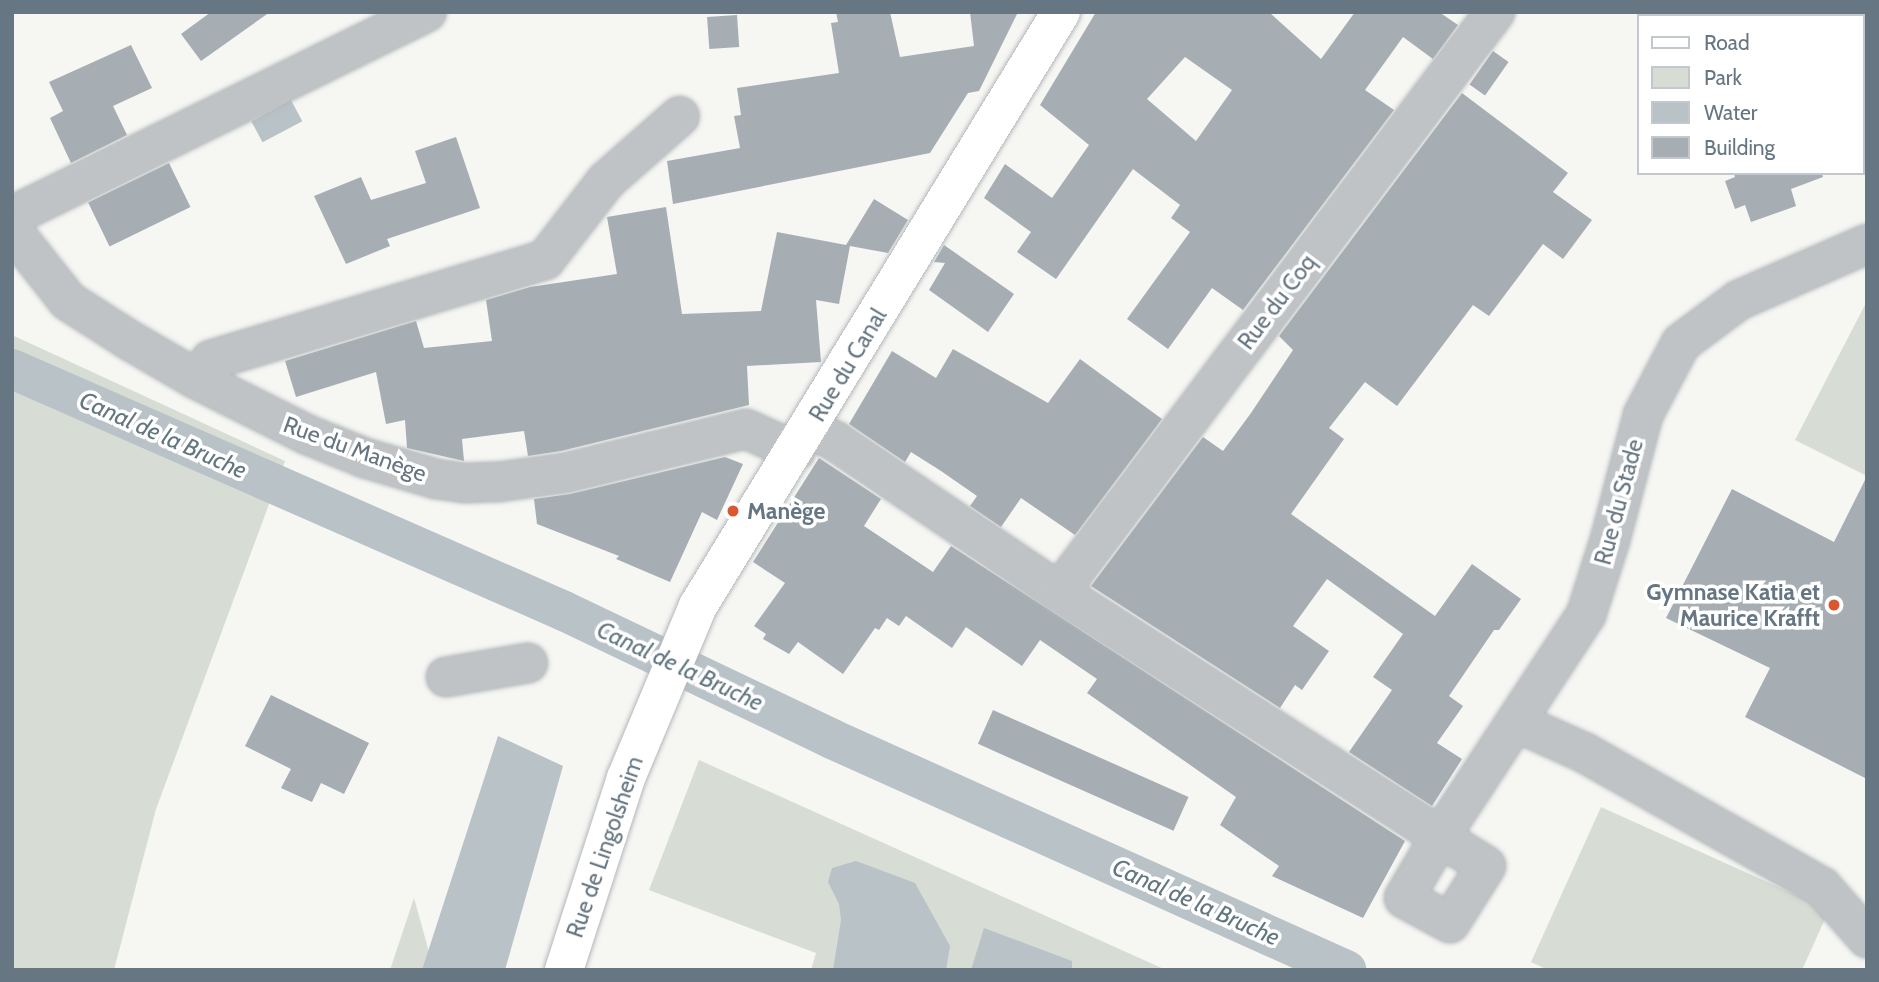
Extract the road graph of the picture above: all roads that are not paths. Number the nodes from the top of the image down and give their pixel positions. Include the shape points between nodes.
1 (427, 12) edge
2 (1061, 12) edge
3 (1495, 12) edge
4 (680, 116) dead end
5 (12, 216) edge
6 (12, 230) edge
7 (1867, 244) edge
8 (196, 379) junction
9 (802, 439) junction
10 (1059, 593) junction
11 (528, 663) dead end
12 (446, 677) dead end
13 (655, 709) joint
14 (1516, 722) junction
15 (1867, 938) edge
16 (564, 970) edge

1 - 5 street
2 - 9 main road, Rue du Canal
3 - 10 street, Rue du Coq
4 - 8 street via 606,181 545,260 211,360
6 - 8 street, Rue du Manège via 68,301
7 - 14 street, Rue du Stade via 1739,300 1681,343 1643,415 1586,615
8 - 9 street, Rue du Manège via 262,414 365,457 465,483 565,473 746,429
9 - 10 street via 835,441
9 - 13 main road, Rue du Canal via 734,544 687,628
10 - 14 street, Rue du Stade via 1440,837
11 - 12 street
13 - 16 main road, Rue de Lingolsheim via 626,778
14 - 15 street via 1585,752 1822,887

